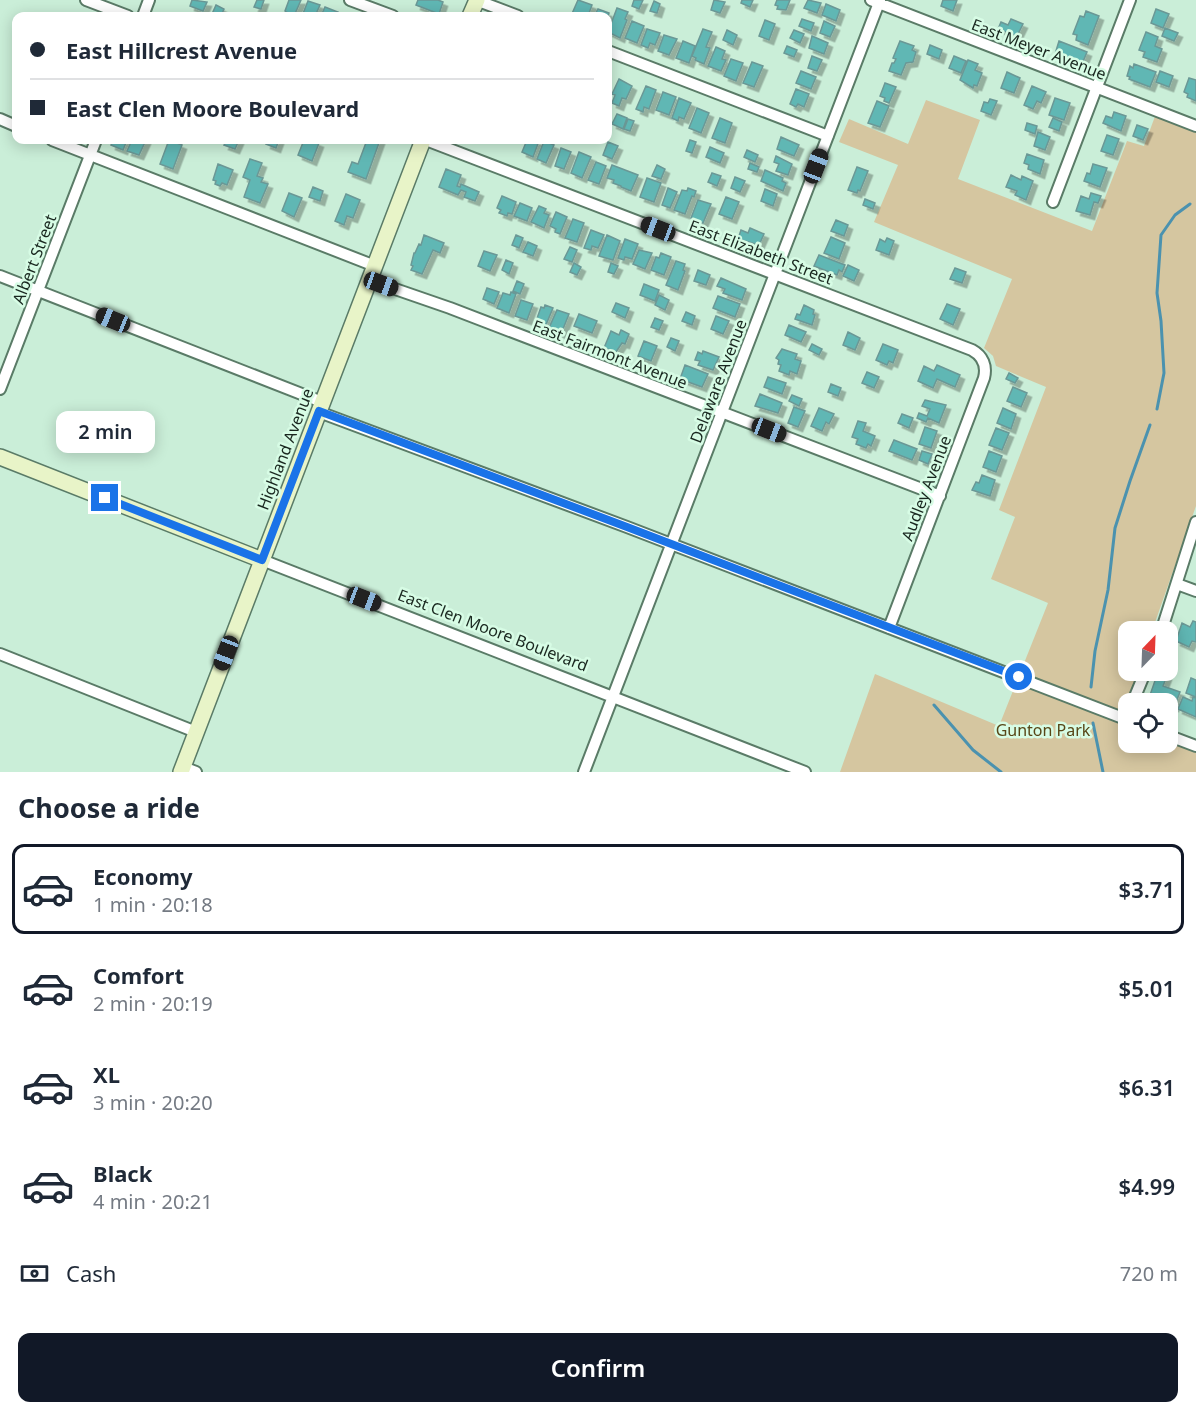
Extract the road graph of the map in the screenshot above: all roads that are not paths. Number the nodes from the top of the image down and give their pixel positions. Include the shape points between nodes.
1 (86, 0) edge
2 (350, 0) edge
3 (476, 0) edge
4 (1130, 0) edge
5 (876, 1) edge
6 (118, 12) edge
7 (382, 12) edge
8 (508, 12) edge
9 (612, 53) edge
10 (1096, 88) junction
11 (1196, 126) edge
12 (828, 136) junction
13 (63, 144) edge
14 (94, 144) edge
15 (423, 144) edge
16 (435, 144) edge
17 (90, 154) junction
18 (1053, 202) dead end
19 (372, 273) junction
20 (774, 274) junction
21 (0, 276) edge
22 (37, 291) junction
23 (982, 359) joint
24 (0, 389) edge
25 (321, 407) junction
26 (722, 412) junction
27 (0, 457) edge
28 (940, 496) junction
29 (1196, 522) edge
30 (672, 544) junction
31 (262, 560) junction
32 (1177, 584) junction
33 (1196, 591) edge
34 (1165, 621) edge
35 (889, 628) junction
36 (0, 654) edge
37 (612, 697) junction
38 (1118, 713) edge
39 (196, 732) junction
40 (1178, 739) edge
41 (1196, 746) edge
42 (187, 770) edge
43 (584, 772) edge
44 (805, 772) edge

1 - 6 street
2 - 7 street
3 - 8 street
4 - 10 street
5 - 10 street, East Meyer Avenue
5 - 12 street, Delaware Avenue
9 - 12 street
10 - 11 street, East Meyer Avenue
10 - 18 street
12 - 20 street, Delaware Avenue
13 - 17 street, East Fairmont Avenue
14 - 17 street, Albert Street
15 - 19 main road, Highland Avenue
16 - 20 street, East Elizabeth Street
17 - 19 street, East Fairmont Avenue
17 - 22 street, Albert Street
19 - 25 main road, Highland Avenue
19 - 26 street, East Fairmont Avenue
20 - 23 street, East Elizabeth Street via 972,350
20 - 26 street, Delaware Avenue
21 - 22 street
22 - 24 street, Albert Street
22 - 25 street
23 - 28 street, Audley Avenue via 984,378
25 - 30 street
25 - 31 main road, Highland Avenue
26 - 28 street, East Fairmont Avenue
26 - 30 street, Delaware Avenue
27 - 31 main road, East Clen Moore Boulevard
28 - 35 street, Audley Avenue
29 - 32 street
30 - 35 street
30 - 37 street, Delaware Avenue
31 - 37 street, East Clen Moore Boulevard
31 - 39 main road, Highland Avenue
32 - 33 street
32 - 34 street
35 - 38 street
36 - 39 street
37 - 43 street, Delaware Avenue
37 - 44 street, East Clen Moore Boulevard
39 - 42 main road, Highland Avenue
40 - 41 street

